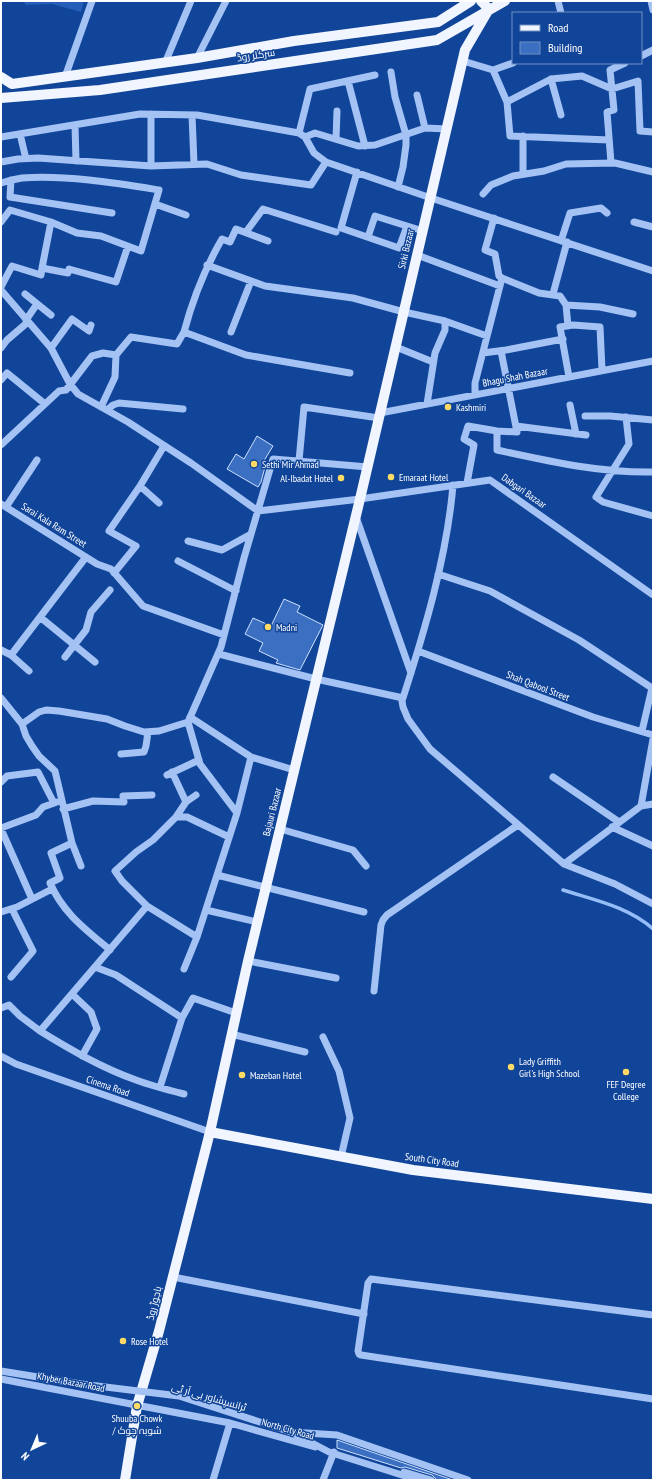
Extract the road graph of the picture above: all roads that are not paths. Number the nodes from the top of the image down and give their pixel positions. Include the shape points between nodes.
1 (92, 1) edge
2 (191, 1) edge
3 (226, 1) edge
4 (481, 1) edge
5 (505, 1) edge
6 (558, 1) edge
7 (650, 1) edge
8 (464, 3) edge
9 (489, 9) junction
10 (653, 10) edge
11 (561, 12) edge
12 (438, 22) junction
13 (446, 34) junction
14 (653, 50) edge
15 (642, 56) edge
16 (197, 58) junction
17 (463, 61) junction
18 (165, 63) junction
19 (512, 63) edge
20 (623, 64) edge
21 (493, 70) junction
22 (391, 72) dead end
23 (375, 75) dead end
24 (65, 77) junction
25 (1, 78) edge
26 (551, 79) junction
27 (348, 81) junction
28 (12, 84) junction
29 (612, 89) junction
30 (418, 95) dead end
31 (1, 98) edge
32 (507, 102) junction
33 (337, 111) dead end
34 (151, 114) junction
35 (192, 115) junction
36 (561, 115) dead end
37 (75, 125) junction
38 (425, 128) junction
39 (447, 129) junction
40 (653, 132) edge
41 (20, 134) junction
42 (302, 135) junction
43 (406, 135) junction
44 (523, 136) junction
45 (1, 137) edge
46 (336, 139) junction
47 (609, 140) junction
48 (365, 146) junction
49 (26, 158) junction
50 (76, 161) junction
51 (1, 162) edge
52 (326, 162) junction
53 (611, 163) junction
54 (194, 164) junction
55 (151, 166) junction
56 (357, 172) junction
57 (653, 172) edge
58 (523, 174) junction
59 (11, 180) junction
60 (1, 183) edge
61 (398, 187) junction
62 (483, 194) dead end
63 (431, 198) junction
64 (155, 204) junction
65 (112, 213) dead end
66 (607, 213) dead end
67 (186, 216) dead end
68 (494, 218) junction
69 (1, 222) edge
70 (50, 222) junction
71 (634, 222) dead end
72 (407, 226) junction
73 (653, 227) edge
74 (423, 231) junction
75 (246, 232) junction
76 (336, 232) dead end
77 (368, 237) junction
78 (268, 240) dead end
79 (564, 242) junction
80 (128, 246) junction
81 (417, 255) junction
82 (207, 266) junction
83 (42, 268) junction
84 (653, 271) edge
85 (502, 278) junction
86 (251, 281) junction
87 (500, 286) junction
88 (1, 288) edge
89 (24, 294) dead end
90 (553, 294) junction
91 (37, 304) junction
92 (566, 305) junction
93 (404, 312) junction
94 (633, 314) dead end
95 (51, 315) dead end
96 (27, 321) junction
97 (445, 321) junction
98 (91, 325) dead end
99 (568, 326) junction
100 (184, 332) junction
101 (231, 332) dead end
102 (487, 336) junction
103 (563, 339) junction
104 (396, 347) junction
105 (1, 348) edge
106 (51, 348) junction
107 (501, 351) junction
108 (483, 352) junction
109 (116, 355) junction
110 (653, 361) edge
111 (433, 362) junction
112 (1, 368) edge
113 (602, 370) junction
114 (7, 373) junction
115 (350, 373) dead end
116 (569, 377) junction
117 (1, 380) edge
118 (70, 384) junction
119 (508, 389) junction
120 (475, 395) junction
121 (45, 404) junction
122 (427, 404) junction
123 (570, 405) dead end
124 (104, 408) junction
125 (183, 409) dead end
126 (380, 415) junction
127 (585, 416) dead end
128 (626, 417) junction
129 (653, 420) edge
130 (516, 426) junction
131 (497, 431) junction
132 (576, 434) junction
133 (586, 435) dead end
134 (1, 445) edge
135 (164, 446) junction
136 (37, 460) dead end
137 (299, 461) junction
138 (368, 467) junction
139 (612, 470) junction
140 (653, 472) edge
141 (467, 483) junction
142 (453, 485) junction
143 (140, 486) junction
144 (360, 499) junction
145 (159, 503) dead end
146 (3, 505) edge
147 (258, 511) junction
148 (653, 516) edge
149 (356, 517) junction
150 (251, 534) junction
151 (188, 541) dead end
152 (86, 557) junction
153 (178, 561) dead end
154 (114, 573) junction
155 (438, 574) junction
156 (110, 590) dead end
157 (236, 591) junction
158 (653, 595) edge
159 (40, 617) junction
160 (224, 635) junction
161 (74, 645) junction
162 (1, 650) edge
163 (418, 651) junction
164 (219, 654) junction
165 (11, 655) junction
166 (65, 657) dead end
167 (95, 662) dead end
168 (29, 671) dead end
169 (412, 673) junction
170 (316, 679) junction
171 (1, 698) edge
172 (403, 698) junction
173 (189, 719) junction
174 (22, 724) junction
175 (642, 731) junction
176 (148, 732) junction
177 (653, 734) edge
178 (653, 739) edge
179 (121, 754) dead end
180 (251, 757) junction
181 (199, 760) junction
182 (651, 766) edge
183 (294, 770) junction
184 (553, 777) dead end
185 (1, 780) edge
186 (152, 795) dead end
187 (196, 796) dead end
188 (61, 800) junction
189 (186, 802) junction
190 (54, 803) junction
191 (653, 804) edge
192 (641, 806) junction
193 (63, 809) junction
194 (237, 813) junction
195 (176, 817) junction
196 (619, 822) junction
197 (518, 825) junction
198 (612, 827) junction
199 (1, 829) edge
200 (280, 829) junction
201 (229, 838) junction
202 (72, 843) junction
203 (653, 846) edge
204 (564, 864) junction
205 (81, 866) dead end
206 (366, 866) dead end
207 (217, 875) junction
208 (265, 888) junction
209 (52, 889) junction
210 (32, 899) junction
211 (653, 904) edge
212 (147, 906) junction
213 (12, 909) junction
214 (206, 910) junction
215 (1, 912) edge
216 (364, 912) dead end
217 (257, 922) junction
218 (197, 937) junction
219 (110, 950) junction
220 (248, 961) junction
221 (95, 967) junction
222 (184, 968) dead end
223 (11, 977) dead end
224 (336, 978) dead end
225 (374, 991) dead end
226 (72, 994) junction
227 (1, 1008) edge
228 (236, 1013) junction
229 (182, 1018) junction
230 (40, 1031) junction
231 (231, 1034) junction
232 (323, 1037) dead end
233 (305, 1052) dead end
234 (1, 1056) edge
235 (82, 1056) junction
236 (160, 1088) junction
237 (184, 1094) dead end
238 (210, 1132) junction
239 (341, 1157) junction
240 (653, 1199) edge
241 (173, 1277) junction
242 (364, 1314) junction
243 (653, 1315) edge
244 (1, 1371) edge
245 (1, 1380) edge
246 (653, 1399) edge
247 (138, 1406) junction
248 (230, 1423) junction
249 (291, 1432) junction
250 (334, 1452) junction
251 (125, 1480) edge
252 (213, 1480) edge
253 (323, 1480) edge
254 (418, 1480) edge
255 (430, 1480) edge
256 (468, 1480) edge

1 - 24 street
2 - 18 street
3 - 16 street
4 - 9 main road
5 - 9 main road, سرکلر روڈ
6 - 11 street
7 - 10 street
8 - 12 main road
9 - 13 main road, سرکلر روڈ
9 - 17 main road, Sirki Bazaar via 465,50
12 - 13 main road
12 - 16 main road via 294,41
13 - 31 main road, سرکلر روڈ via 437,40 100,90
14 - 15 street
16 - 18 main road
17 - 21 street
17 - 39 main road, Sirki Bazaar
18 - 24 main road
19 - 21 street
20 - 29 street via 610,70
21 - 32 street
22 - 43 street
23 - 27 street
24 - 28 main road
25 - 28 main road
26 - 29 street via 582,76
26 - 32 street
26 - 36 street
27 - 42 street via 310,90
27 - 48 street
28 - 31 main road
29 - 40 street via 638,81 640,131
29 - 47 street via 614,110 607,112
30 - 38 street
32 - 44 street via 510,136
33 - 46 street
34 - 35 street
34 - 37 street
34 - 55 street
35 - 42 street
35 - 54 street
37 - 41 street
37 - 50 street
38 - 39 street
38 - 43 street
39 - 63 main road, Sirki Bazaar
41 - 45 street
41 - 49 street
42 - 46 street via 315,133
42 - 52 street via 314,153
43 - 48 street
43 - 61 street
44 - 47 street
44 - 58 street
46 - 48 street
47 - 53 street
49 - 50 street
49 - 51 street
50 - 55 street
52 - 54 street via 311,185 241,175 207,164
52 - 56 street
53 - 57 street
53 - 58 street via 566,164
54 - 55 street
56 - 61 street
56 - 77 street via 341,228
58 - 62 street via 491,185
59 - 60 street
59 - 64 street via 51,178 159,190
59 - 65 street via 10,197
61 - 63 street
63 - 68 street
63 - 74 main road, Sirki Bazaar
64 - 67 street
64 - 80 street via 141,251
66 - 79 street via 601,208 570,214
68 - 79 street
68 - 85 street via 485,250 495,254 499,276
69 - 70 street via 10,210
70 - 80 street via 78,233 101,236
70 - 83 street
71 - 73 street
72 - 74 street
72 - 77 street via 375,216
72 - 77 street via 399,248
74 - 81 main road, Sirki Bazaar
75 - 76 street via 262,210
75 - 78 street
75 - 82 street via 236,228 230,242 222,239
79 - 84 street
79 - 90 street
80 - 83 street via 116,282 69,269 68,273
81 - 87 street
81 - 93 main road, Sirki Bazaar
82 - 86 street
82 - 100 street via 193,300
83 - 88 street via 41,275 12,266
85 - 87 street
85 - 90 street via 539,293
86 - 93 street via 265,286 353,298
86 - 101 street
87 - 102 street
88 - 96 street
89 - 91 street
90 - 92 street via 560,296
91 - 95 street
91 - 96 street
92 - 94 street via 600,307
92 - 99 street
93 - 97 street
93 - 104 main road, Sirki Bazaar
96 - 105 street
96 - 106 street
97 - 102 street
97 - 111 street via 445,330
98 - 106 street via 89,330 72,319
99 - 103 street via 560,327
99 - 113 street via 600,327
100 - 109 street via 177,344 131,337
100 - 115 street via 246,355
102 - 108 street
103 - 107 street
103 - 116 street
104 - 111 street
104 - 126 main road, Sirki Bazaar
106 - 118 street
107 - 108 street
107 - 119 street
108 - 120 street via 475,383
109 - 118 street via 103,353 92,356
109 - 124 street via 115,377
110 - 113 street, Bhagu Shah Bazaar
111 - 122 street
112 - 114 street
113 - 116 street, Bhagu Shah Bazaar
114 - 117 street
114 - 121 street
116 - 119 street, Bhagu Shah Bazaar
118 - 121 street via 66,390 59,391
118 - 124 street via 78,394
119 - 120 street, Bhagu Shah Bazaar
119 - 130 street
120 - 122 street, Bhagu Shah Bazaar
121 - 134 street
122 - 126 street, Bhagu Shah Bazaar
123 - 132 street
124 - 125 street via 119,403
124 - 135 street
126 - 137 street, Bhagu Shah Bazaar via 304,407
126 - 138 main road, Sirki Bazaar
127 - 128 street
128 - 129 street
128 - 139 street via 629,444
130 - 131 street via 517,432
130 - 132 street
131 - 139 street via 497,450
131 - 141 street via 468,426 464,439 474,445
132 - 133 street
135 - 143 street
135 - 147 street
136 - 146 street
137 - 138 street
137 - 147 street via 273,459
138 - 144 main road, Sirki Bazaar
139 - 140 street
139 - 148 street via 596,498
141 - 142 street, Dabgari Bazaar
141 - 158 street, Dabgari Bazaar via 490,480
142 - 144 street, Dabgari Bazaar
142 - 155 street via 445,548
143 - 145 street
143 - 154 street via 109,531 136,546
144 - 147 street, Dabgari Bazaar
144 - 149 main road, Bajauri Bazaar
146 - 152 street, Sarai Kala Ram Street
147 - 150 street
149 - 169 street
149 - 170 main road, Bajauri Bazaar
150 - 151 street via 222,550
150 - 157 street
152 - 154 street, Sarai Kala Ram Street
152 - 159 street
153 - 157 street
154 - 160 street via 143,606
155 - 163 street
155 - 175 street via 490,591 579,640 652,688
156 - 161 street via 91,612 86,630
157 - 160 street
159 - 161 street
159 - 165 street
160 - 164 street
161 - 166 street
161 - 167 street
162 - 165 street
163 - 169 street
163 - 175 street, Shah Qabool Street via 593,717
164 - 170 street
164 - 173 street
165 - 168 street
169 - 172 street
170 - 172 street
170 - 183 main road, Bajauri Bazaar
171 - 174 street
172 - 197 street via 403,707 408,719 430,749
173 - 176 street via 159,731
173 - 180 street
173 - 181 street
174 - 176 street via 46,710 108,719
174 - 188 street via 26,736 39,756 55,771
175 - 177 street, Shah Qabool Street
176 - 179 street via 144,752
178 - 182 street
180 - 183 street
180 - 194 street
181 - 189 street via 169,774
181 - 194 street
182 - 192 street
183 - 200 main road, Bajauri Bazaar
184 - 196 street
185 - 190 street via 7,776 38,772
186 - 193 street via 124,796 124,802 93,801
187 - 189 street
188 - 190 street
188 - 193 street
189 - 195 street
190 - 199 street via 43,807 36,815
191 - 192 street
192 - 196 street
193 - 202 street
194 - 201 street
195 - 201 street via 187,817
195 - 212 street via 115,871
196 - 198 street
197 - 204 street
197 - 225 street via 387,915 381,926
198 - 203 street
198 - 204 street
199 - 210 street
200 - 206 street via 353,850
200 - 208 main road, Bajauri Bazaar
201 - 207 street
202 - 205 street
202 - 209 street via 51,853 60,878 50,883
204 - 211 street via 615,884
207 - 208 street
207 - 214 street
208 - 216 street
208 - 217 main road, Bajauri Bazaar
209 - 210 street
209 - 219 street via 76,922
210 - 213 street
212 - 218 street
212 - 219 street
213 - 215 street
213 - 223 street via 33,951
214 - 217 street
214 - 218 street
217 - 220 main road, Bajauri Bazaar
218 - 222 street
219 - 221 street
220 - 224 street
220 - 228 main road, Bajauri Bazaar
221 - 226 street
221 - 229 street via 116,975
226 - 230 street
226 - 235 street via 92,1012 98,1029
227 - 230 street via 9,1005
228 - 229 street via 193,998
228 - 231 main road, Bajauri Bazaar
229 - 236 street
230 - 235 street
231 - 233 street
231 - 238 main road, Bajauri Bazaar
232 - 239 street via 339,1071 350,1118
234 - 238 street, Cinema Road via 23,1067
235 - 236 street via 137,1081
236 - 237 street
238 - 239 main road, South City Road
238 - 241 main road, باجوڑ روڈ
239 - 240 main road, South City Road via 413,1170
241 - 242 street
241 - 247 main road, باجوڑ روڈ
242 - 243 street via 370,1279
242 - 246 street via 358,1351 361,1355
244 - 249 street, ٹرانسپشاور بی آر ٹی, bridge via 179,1396
245 - 247 street, Khyber Bazaar Road
247 - 248 street, North City Road
247 - 251 main road, باجوڑ روڈ
248 - 250 street, North City Road
248 - 252 street
249 - 254 street, ٹرانسپشاور بی آر ٹی, bridge via 329,1452
249 - 256 street, ٹرانسپشاور بی آر ٹی via 337,1435
250 - 253 street
250 - 255 street, North City Road

